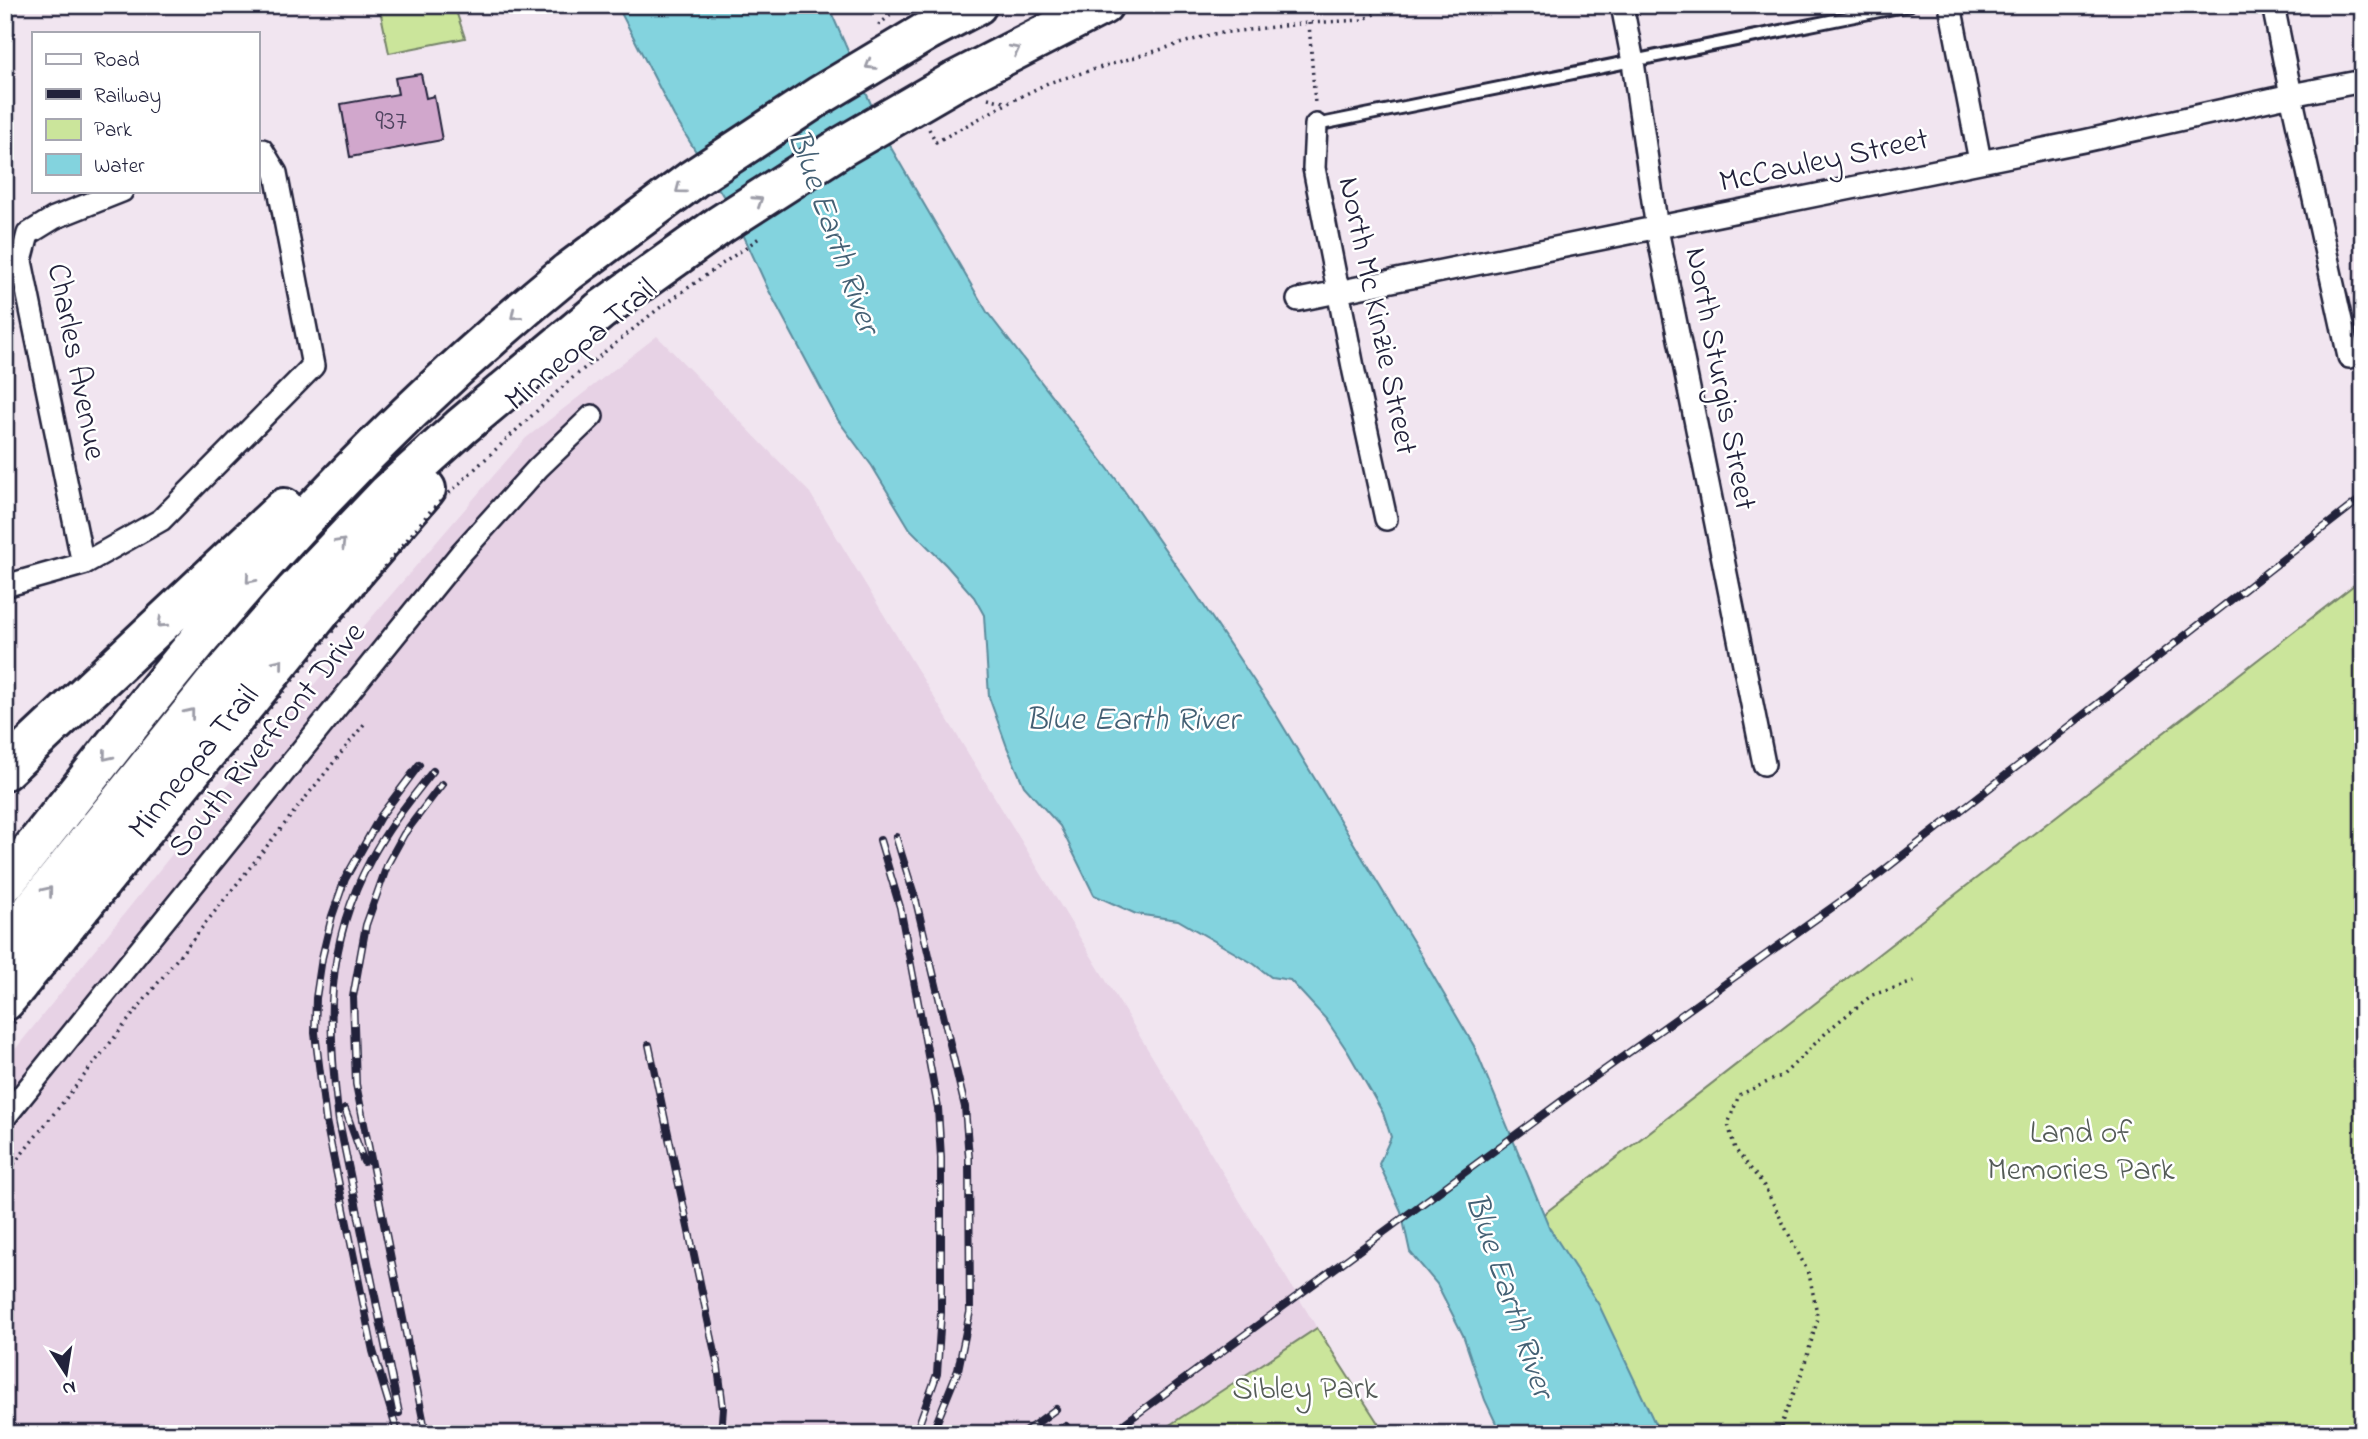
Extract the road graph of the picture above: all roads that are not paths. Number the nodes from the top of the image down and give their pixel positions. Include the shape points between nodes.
1 (977, 5) edge
2 (1103, 5) edge
3 (1622, 5) edge
4 (1909, 5) edge
5 (1950, 5) edge
6 (2273, 5) edge
7 (916, 18) edge
8 (1633, 62) junction
9 (2363, 81) edge
10 (2291, 95) junction
11 (1316, 125) joint
12 (259, 150) edge
13 (1980, 162) junction
14 (119, 192) edge
15 (1657, 229) junction
16 (1338, 293) junction
17 (1298, 300) dead end
18 (542, 357) junction
19 (2349, 357) dead end
20 (453, 369) junction
21 (592, 416) dead end
22 (1386, 519) dead end
23 (83, 564) junction
24 (5, 586) edge
25 (1765, 764) dead end
26 (5, 770) edge
27 (5, 883) edge
28 (5, 944) edge
29 (5, 1001) edge
30 (5, 1117) edge

1 - 7 highway
18 -> 2 highway, bridge via 720,225 831,153 969,89
3 - 8 street, North Sturgis Street
4 - 8 lane
5 - 13 street
6 - 10 street
7 -> 20 highway, bridge via 819,96 693,179 568,272
8 - 11 lane
8 - 15 street, North Sturgis Street
9 - 10 street, McCauley Street
10 - 13 street, McCauley Street
10 - 19 street
11 - 16 street, North Mc Kinzie Street via 1314,168
12 - 23 street via 276,173 313,366 161,520
13 - 15 street, McCauley Street
14 - 23 street, Charles Avenue via 54,218 28,234 21,261
15 - 16 street, McCauley Street
15 - 25 street, North Sturgis Street
16 - 17 street, McCauley Street
16 - 22 street, North Mc Kinzie Street
28 -> 18 highway via 214,684 295,591 387,494
29 -> 18 highway via 323,609
20 -> 26 highway via 319,474
20 -> 27 highway via 278,547
21 - 30 street, South Riverfront Drive via 462,552
23 - 24 street

